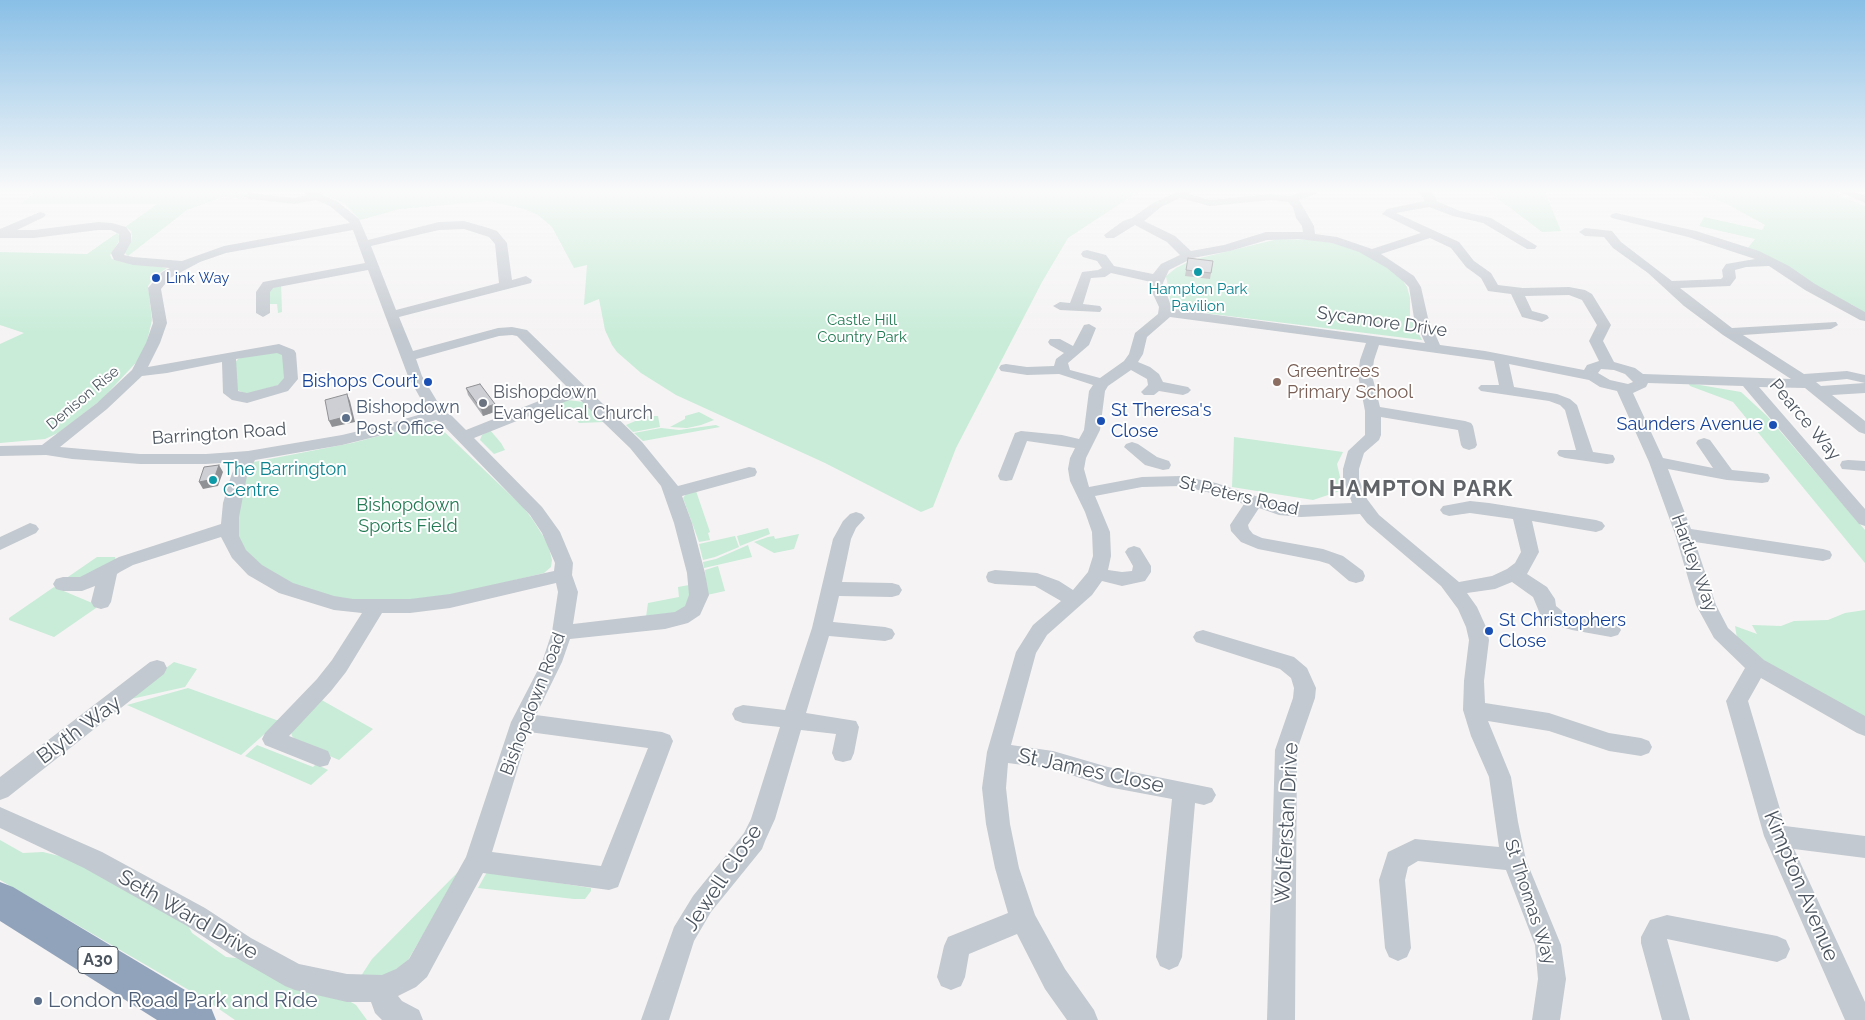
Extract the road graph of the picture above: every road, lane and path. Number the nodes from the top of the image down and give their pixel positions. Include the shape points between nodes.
1 (125, 240) edge
2 (279, 240) edge
3 (363, 240) edge
4 (383, 240) edge
5 (498, 240) edge
6 (1172, 240) edge
7 (1253, 240) edge
8 (1328, 240) edge
9 (1414, 240) edge
10 (1443, 240) edge
11 (1522, 240) edge
12 (1613, 240) edge
13 (1713, 240) edge
14 (365, 244) junction
15 (1531, 246) dead end
16 (1372, 253) junction
17 (1087, 254) dead end
18 (1189, 255) junction
19 (1773, 262) junction
20 (373, 264) junction
21 (183, 265) junction
22 (1109, 269) junction
23 (1158, 279) junction
24 (526, 280) dead end
25 (506, 284) junction
26 (1669, 286) junction
27 (1516, 292) junction
28 (1060, 306) dead end
29 (1075, 307) junction
30 (1095, 310) dead end
31 (1164, 312) junction
32 (263, 313) dead end
33 (392, 315) junction
34 (1786, 317) dead end
35 (1865, 317) edge
36 (1542, 318) dead end
37 (1831, 325) dead end
38 (1801, 327) junction
39 (1089, 328) dead end
40 (1728, 332) junction
41 (1374, 340) junction
42 (1055, 342) dead end
43 (1434, 348) junction
44 (1074, 352) junction
45 (229, 357) junction
46 (408, 357) junction
47 (1501, 358) junction
48 (1130, 364) junction
49 (1609, 365) junction
50 (1006, 368) dead end
51 (1062, 370) junction
52 (138, 372) junction
53 (1593, 376) junction
54 (1865, 378) edge
55 (1747, 382) junction
56 (1102, 383) junction
57 (1631, 383) junction
58 (1809, 385) junction
59 (1486, 388) dead end
60 (1865, 388) edge
61 (1183, 390) dead end
62 (1507, 390) junction
63 (578, 391) junction
64 (1373, 411) junction
65 (437, 414) junction
66 (1865, 429) edge
67 (462, 436) junction
68 (1704, 442) dead end
69 (1469, 444) dead end
70 (1085, 445) junction
71 (1132, 447) dead end
72 (46, 450) junction
73 (0, 451) edge
74 (1565, 453) dead end
75 (248, 456) junction
76 (1586, 456) junction
77 (1608, 459) dead end
78 (1657, 462) junction
79 (1848, 465) dead end
80 (1865, 466) edge
81 (1164, 467) junction
82 (749, 472) dead end
83 (1727, 475) junction
84 (1006, 476) dead end
85 (1762, 478) dead end
86 (672, 493) junction
87 (1084, 493) junction
88 (1254, 502) junction
89 (1365, 508) junction
90 (1449, 510) dead end
91 (1521, 514) junction
92 (855, 517) dead end
93 (1865, 520) edge
94 (1596, 526) dead end
95 (229, 528) junction
96 (30, 529) dead end
97 (1684, 534) junction
98 (0, 544) edge
99 (1134, 552) dead end
100 (1818, 562) dead end
101 (108, 572) junction
102 (1097, 574) junction
103 (1514, 574) junction
104 (563, 575) junction
105 (1356, 576) dead end
106 (995, 577) dead end
107 (64, 584) dead end
108 (832, 589) junction
109 (1454, 589) junction
110 (892, 590) dead end
111 (1074, 600) junction
112 (101, 602) dead end
113 (376, 607) junction
114 (822, 628) junction
115 (1611, 630) dead end
116 (562, 632) junction
117 (885, 634) dead end
118 (1203, 637) dead end
119 (1757, 666) junction
120 (157, 668) dead end
121 (1474, 710) junction
122 (743, 714) dead end
123 (794, 719) junction
124 (522, 722) junction
125 (1865, 727) edge
126 (1641, 747) dead end
127 (998, 752) junction
128 (844, 753) dead end
129 (320, 758) dead end
130 (0, 790) edge
131 (0, 817) edge
132 (1776, 836) junction
133 (1865, 847) edge
134 (1514, 860) junction
135 (477, 861) junction
136 (0, 900) edge
137 (1023, 919) junction
138 (1398, 948) dead end
139 (1777, 949) dead end
140 (1169, 957) dead end
141 (951, 977) dead end
142 (383, 989) junction
143 (195, 1020) edge
144 (409, 1020) edge
145 (655, 1020) edge
146 (1084, 1020) edge
147 (1281, 1020) edge
148 (1546, 1020) edge
149 (1676, 1020) edge
150 (1859, 1020) edge

1 - 21 street via 118,257
2 - 21 street, Denison Rise via 232,248
3 - 14 street, Bishopdown Road
4 - 14 street
5 - 25 street
6 - 18 street
7 - 18 street
8 - 16 street
9 - 16 street
10 - 27 street via 1457,246 1493,288
11 - 15 street
12 - 26 street
13 - 19 street
14 - 20 street, Bishopdown Road
16 - 43 street via 1398,270 1415,287 1421,318
17 - 22 street via 1105,259
18 - 23 street via 1168,265
19 - 26 street via 1733,266 1728,270 1729,280 1725,283
19 - 35 street
20 - 32 street via 268,285 263,292
20 - 33 street, Bishopdown Road
21 - 52 street, Denison Rise via 155,286 160,323
22 - 23 street
22 - 29 street via 1101,274 1081,274
23 - 31 street via 1159,292 1166,306
24 - 25 street
25 - 33 street
26 - 40 street
27 - 36 street via 1521,314
27 - 49 street via 1569,291 1587,297 1604,326 1596,341
28 - 29 street
29 - 30 street
31 - 41 street, Sycamore Drive
31 - 48 street via 1140,336
33 - 46 street, Bishopdown Road
34 - 38 street
37 - 38 street
38 - 40 street
39 - 44 street via 1082,345
40 - 58 street
41 - 43 street, Sycamore Drive
41 - 64 street, St Thomas Way via 1365,371
42 - 44 street
43 - 47 street, Sycamore Drive
44 - 51 street via 1062,362
45 - 45 street via 231,393 237,397 271,392 283,388 291,379 289,353 283,349 269,348
45 - 52 street
46 - 63 street via 498,332 516,331 524,335
46 - 65 street, Bishopdown Road
47 - 53 street, Sycamore Drive
47 - 62 street
48 - 56 street
48 - 61 street via 1151,373 1156,381 1153,389
49 - 53 street via 1592,368
49 - 57 street via 1630,371
50 - 51 street
51 - 56 street
52 - 72 street, Denison Rise via 102,406
53 - 57 street, Sycamore Drive via 1606,384
54 - 58 street via 1847,375
55 - 57 street, Pearce Way
55 - 58 street
55 - 93 street, Pearce Way
56 - 70 street via 1097,391 1092,430
57 - 78 street, Hartley Way
58 - 60 street
58 - 66 street
59 - 62 street
62 - 76 street via 1552,397 1569,405
63 - 67 street
63 - 86 street via 654,464
64 - 69 street via 1465,426
64 - 89 street, St Thomas Way via 1373,438 1356,451 1351,469 1352,485
65 - 67 street, Bishopdown Road
65 - 75 street, Barrington Road via 342,440
67 - 104 street, Bishopdown Road via 543,521 562,554
68 - 83 street
70 - 84 street via 1015,435
70 - 87 street via 1076,469
71 - 81 street
72 - 73 street, Barrington Road
72 - 75 street, Barrington Road via 140,459
74 - 76 street
75 - 95 street via 236,488
76 - 77 street
78 - 83 street
78 - 97 street, Hartley Way
79 - 80 street
81 - 87 street, St Peters Road via 1142,482
81 - 88 street, St Peters Road via 1194,483
82 - 86 street
83 - 85 street
86 - 116 street via 696,573 699,596 693,610 682,618 664,622
87 - 102 street via 1102,538
88 - 89 street, St Peters Road via 1301,511
88 - 105 street via 1239,525 1247,538 1323,555 1336,560
89 - 109 street, St Thomas Way
90 - 91 street via 1479,508
91 - 94 street
91 - 103 street via 1530,552 1523,567
92 - 108 street, Jewell Close via 842,539
95 - 101 street via 126,561
95 - 113 street via 234,544 246,562 286,588 314,599
96 - 98 street
97 - 100 street via 1803,552
97 - 119 street, Hartley Way via 1706,605 1721,632
99 - 102 street via 1142,566 1138,576 1122,579
101 - 107 street via 82,584
101 - 112 street
102 - 111 street
103 - 109 street via 1495,582
103 - 115 street via 1540,592 1547,608 1559,619
104 - 113 street via 450,602
104 - 116 street, Bishopdown Road via 568,592
106 - 111 street via 1037,580
108 - 110 street
108 - 114 street, Jewell Close
109 - 121 street, St Thomas Way via 1473,618 1479,640
111 - 127 street via 1040,630 1026,652
113 - 129 street via 334,673 273,739
114 - 117 street
114 - 123 street, Jewell Close
116 - 124 street, Bishopdown Road
118 - 147 street, Wolferstan Drive via 1287,663 1300,674 1306,688 1286,750
119 - 125 street, Hartley Way
119 - 132 street, Kimpton Avenue via 1737,701
120 - 130 street, Blyth Way
121 - 126 street via 1549,722 1609,742
121 - 134 street, St Thomas Way via 1500,777
122 - 123 street
123 - 128 street via 848,727
123 - 145 street, Jewell Close via 758,830 743,855 702,904 683,936
124 - 135 street, Bishopdown Road
124 - 135 street via 662,741 609,879
127 - 137 street via 994,788 998,824 1009,876
127 - 140 street, St James Close via 1065,762 1108,777 1194,794
131 - 142 street, Seth Ward Drive via 93,860 295,977 347,988
132 - 133 street
132 - 150 street, Kimpton Avenue
134 - 138 street via 1414,850 1397,860 1392,880
134 - 148 street, St Thomas Way via 1550,954 1552,979
135 - 142 street, Bishopdown Road via 418,968
136 - 143 highway, A30
137 - 141 street via 957,946
137 - 146 street via 1055,979
139 - 149 street via 1674,927 1659,929 1654,943
142 - 144 street via 385,1003

